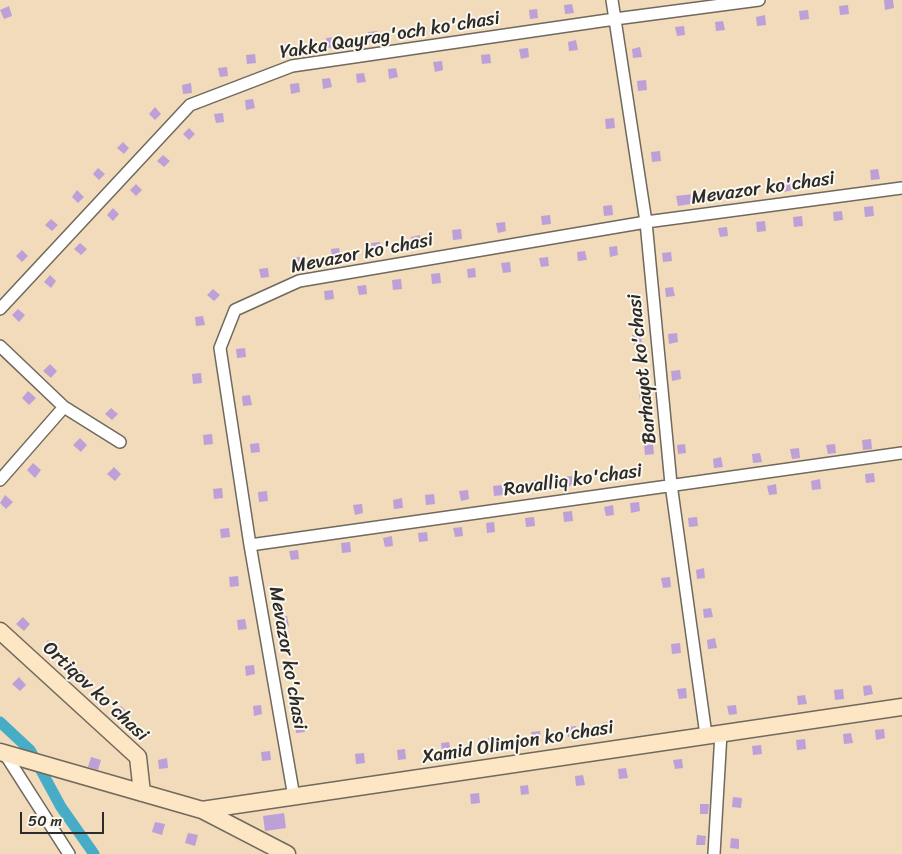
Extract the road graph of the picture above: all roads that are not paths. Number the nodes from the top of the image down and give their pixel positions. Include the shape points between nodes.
1 (612, 0) edge
2 (759, 0) edge
3 (615, 19) junction
4 (902, 188) edge
5 (646, 222) junction
6 (0, 309) edge
7 (0, 346) edge
8 (64, 407) junction
9 (120, 442) dead end
10 (902, 453) edge
11 (0, 480) edge
12 (672, 484) junction
13 (250, 545) junction
14 (0, 631) edge
15 (902, 707) edge
16 (713, 734) junction
17 (3, 753) edge
18 (142, 793) junction
19 (294, 797) junction
20 (202, 810) junction
21 (63, 851) edge
22 (287, 854) edge
23 (714, 854) edge

1 - 3 street, Barhayot ko'chasi
2 - 3 street, Yakka Qayrag'och ko'chasi
3 - 5 street, Barhayot ko'chasi
3 - 6 street, Yakka Qayrag'och ko'chasi via 292,66 190,105
4 - 5 street, Mevazor ko'chasi
5 - 12 street, Barhayot ko'chasi
5 - 13 street, Mevazor ko'chasi via 299,281 235,310 220,348
7 - 8 street
8 - 9 street
8 - 11 street
10 - 12 street, Ravalliq ko'chasi
12 - 13 street, Ravalliq ko'chasi
12 - 16 street, Barhayot ko'chasi
13 - 19 street, Mevazor ko'chasi
14 - 18 main road, Ortiqov ko'chasi via 138,757
15 - 16 main road, Xamid Olimjon ko'chasi
16 - 19 main road, Xamid Olimjon ko'chasi
16 - 23 street, Barhayot ko'chasi
17 - 18 main road, Xamid Olimjon ko'chasi
17 - 21 street
18 - 20 main road, Xamid Olimjon ko'chasi
19 - 20 main road, Xamid Olimjon ko'chasi
20 - 22 main road

